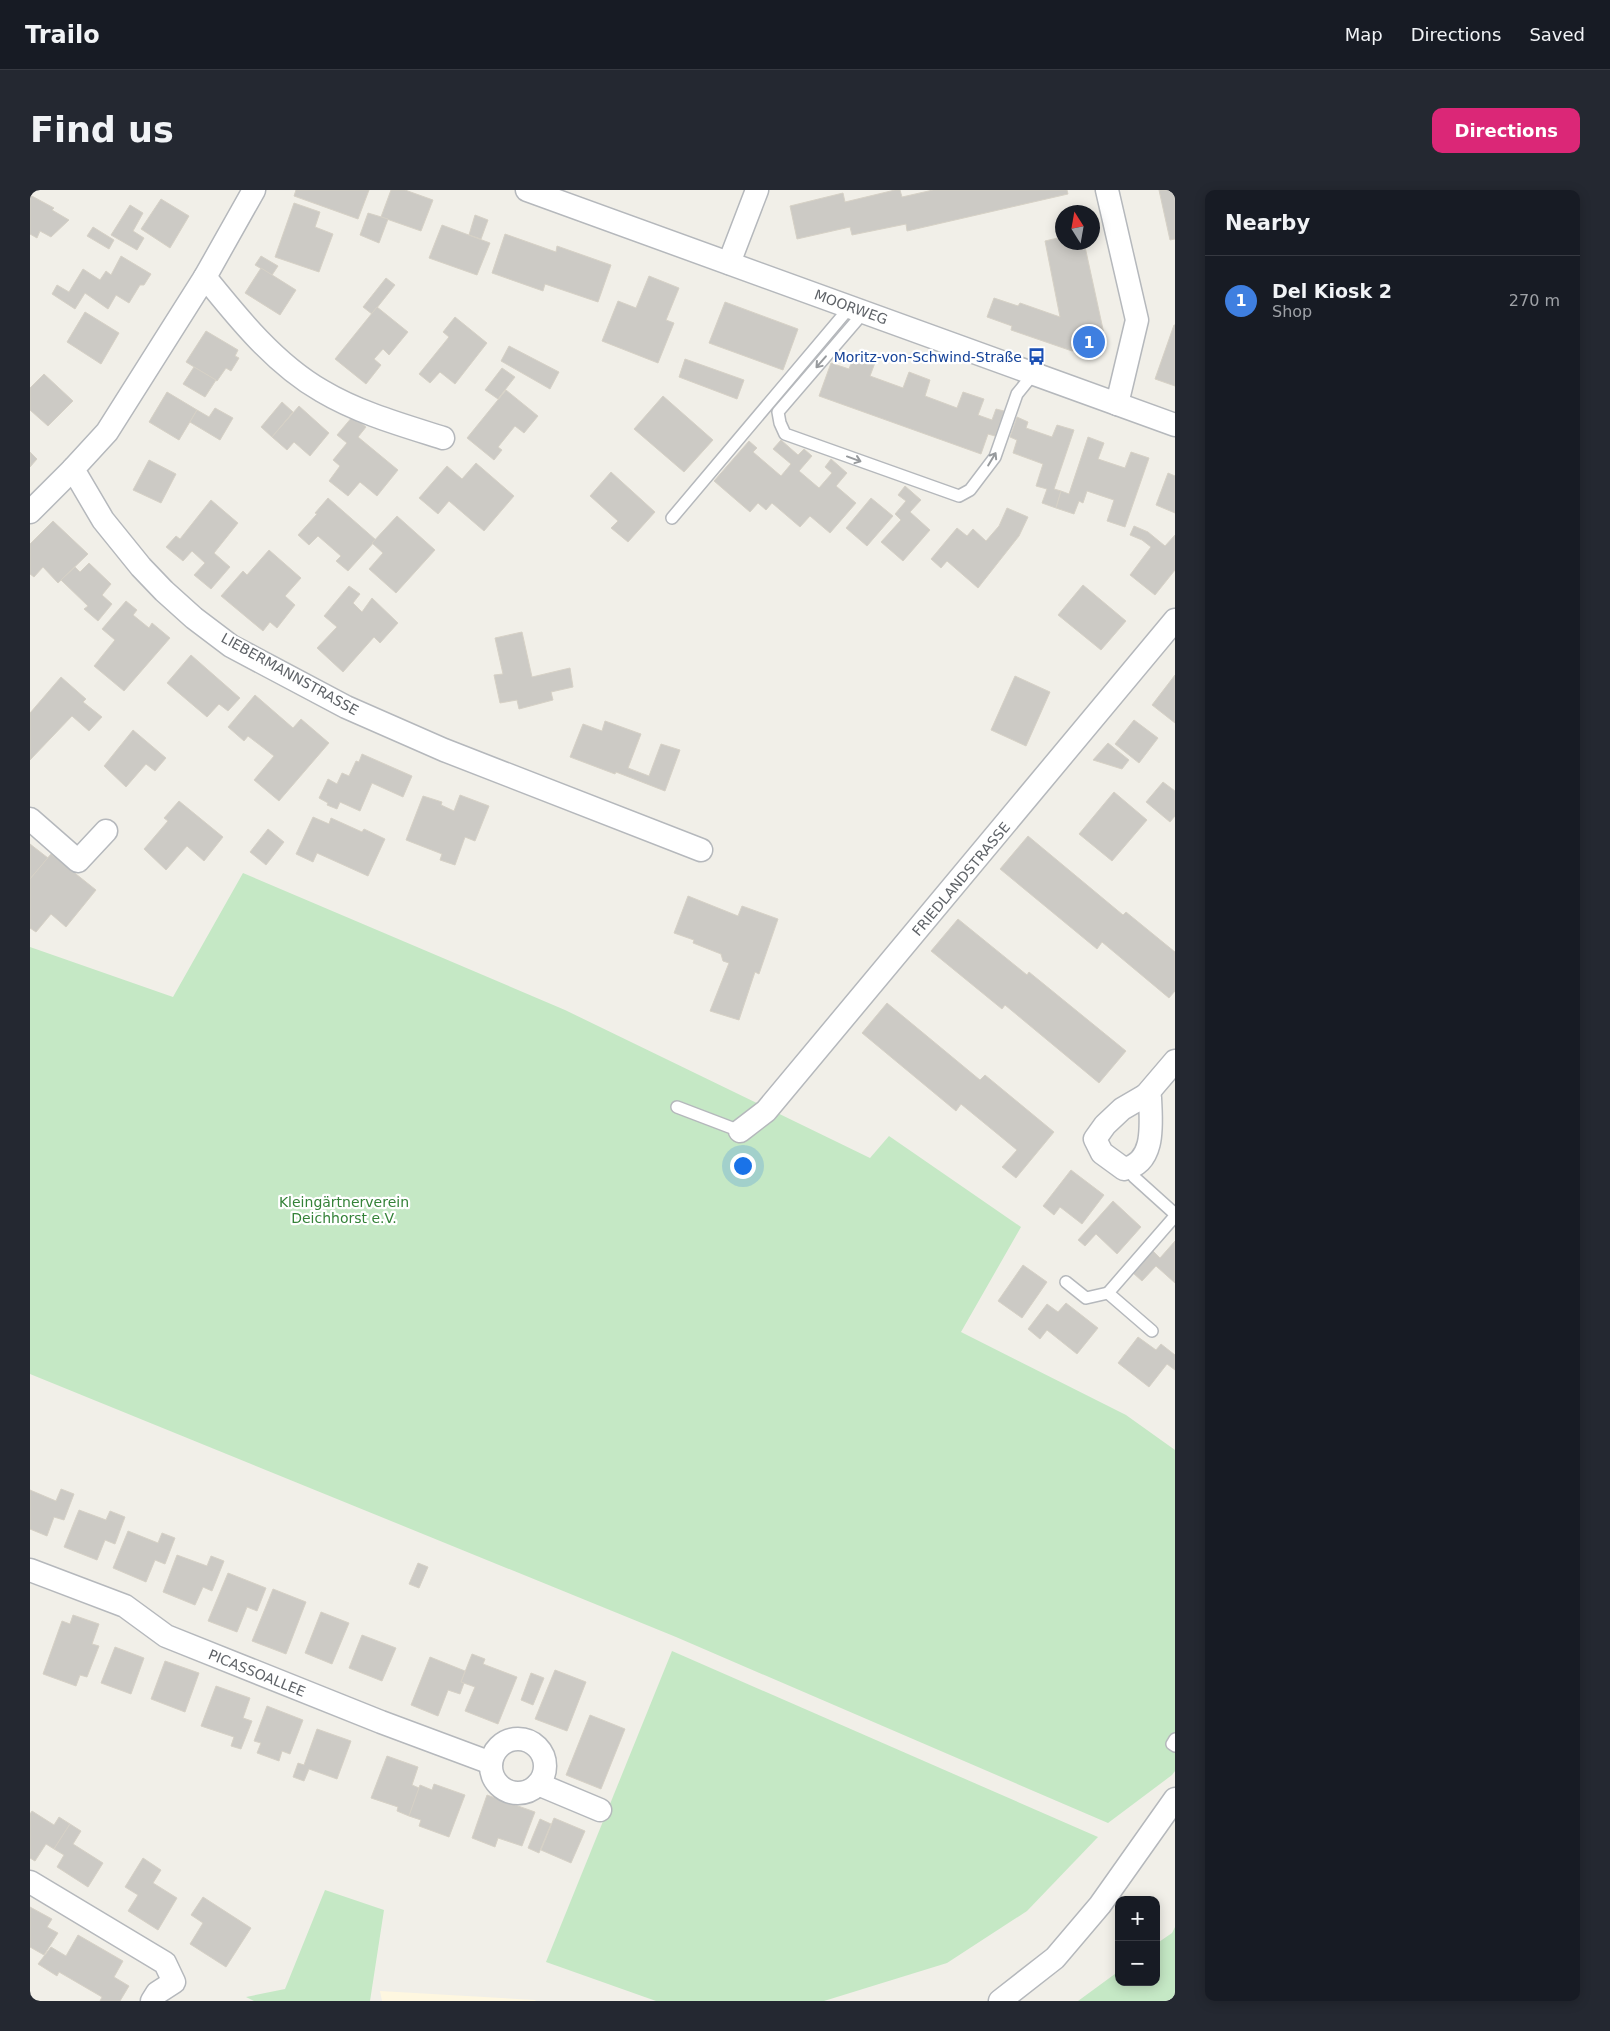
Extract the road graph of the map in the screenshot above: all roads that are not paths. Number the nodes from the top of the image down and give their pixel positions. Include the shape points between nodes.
1 (254, 190) edge
2 (527, 190) edge
3 (757, 190) edge
4 (1107, 190) edge
5 (728, 263) junction
6 (204, 277) junction
7 (857, 310) junction
8 (1034, 373) junction
9 (1117, 404) junction
10 (1175, 425) edge
11 (443, 438) dead end
12 (73, 469) junction
13 (30, 512) edge
14 (672, 518) dead end
15 (1175, 620) edge
16 (30, 819) edge
17 (106, 831) dead end
18 (701, 850) dead end
19 (1175, 1061) edge
20 (1146, 1095) junction
21 (677, 1107) dead end
22 (740, 1131) joint
23 (1131, 1168) junction
24 (1175, 1215) edge
25 (1066, 1282) dead end
26 (1108, 1293) junction
27 (1152, 1330) dead end
28 (30, 1570) edge
29 (1175, 1739) edge
30 (1175, 1746) edge
31 (491, 1763) junction
32 (538, 1784) junction
33 (1175, 1799) edge
34 (600, 1810) dead end
35 (30, 1882) edge
36 (152, 2001) edge
37 (1000, 2001) edge

1 - 6 street
2 - 5 street, MOORWEG
3 - 5 street
4 - 9 street via 1137,320
5 - 7 street, MOORWEG
6 - 11 street via 260,340 305,380 323,392 380,418
6 - 12 street via 107,432
7 - 8 street, MOORWEG
7 -> 8 lane via 778,412 785,434 959,496 970,490 995,457 1017,394
7 - 14 lane
8 - 9 street, MOORWEG
9 - 10 street, MOORWEG
12 - 13 street
12 - 18 street, LIEBERMANNSTRASSE via 103,520 141,567 194,618 231,646 355,711 444,750
15 - 22 street, FRIEDLANDSTRASSE via 766,1111
16 - 17 street via 78,861
19 - 20 street
20 - 23 street via 1150,1098 1151,1122 1148,1148
20 - 23 street via 1122,1109 1094,1138 1112,1161 1124,1169
21 - 22 lane
23 - 24 lane via 1134,1177
24 - 26 lane
25 - 26 lane via 1086,1298
26 - 27 lane
28 - 31 street, PICASSOALLEE via 125,1606 166,1636
29 - 30 lane via 1172,1744
31 - 32 street via 494,1779 507,1790 524,1792
31 - 32 street via 499,1746 516,1738 525,1739 540,1749 544,1758 543,1776
32 - 34 street
33 - 37 street via 1100,1905 1055,1958
35 - 36 street via 165,1962 174,1982 157,1993

